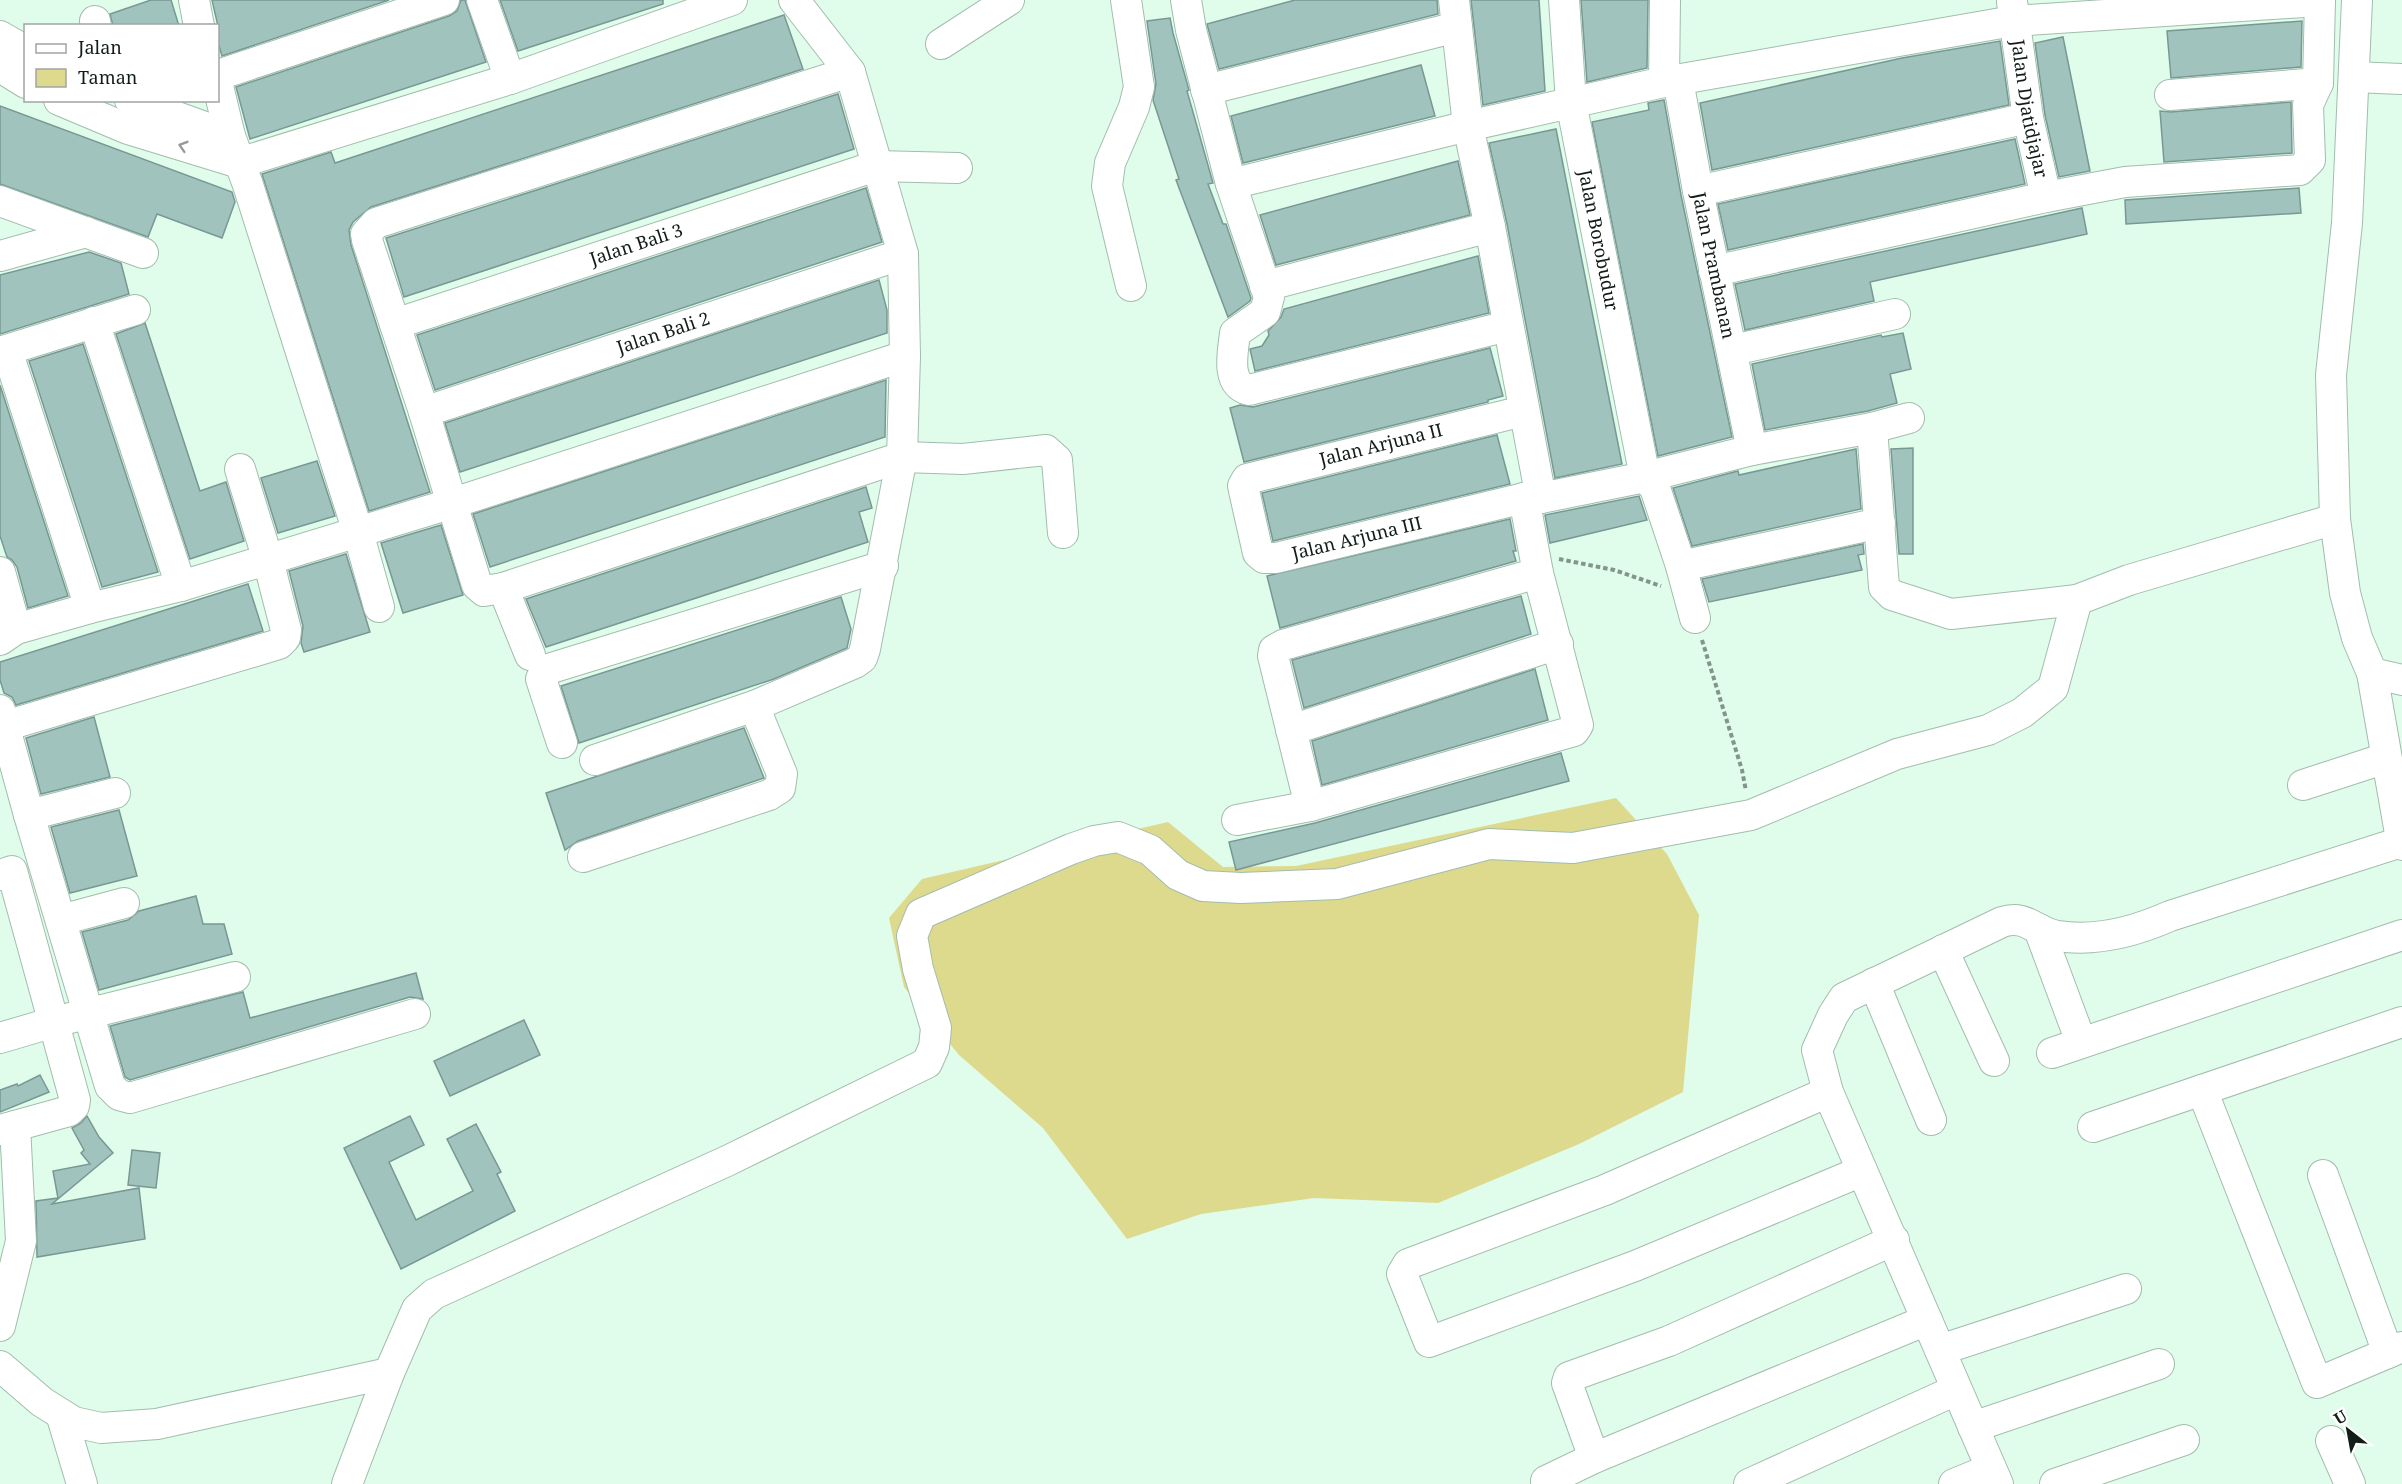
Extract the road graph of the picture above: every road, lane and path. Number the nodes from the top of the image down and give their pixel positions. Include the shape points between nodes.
1 (194, 0) edge
2 (444, 0) edge
3 (482, 0) edge
4 (732, 0) edge
5 (794, 0) edge
6 (1009, 0) edge
7 (1126, 0) edge
8 (1186, 0) edge
9 (1564, 0) edge
10 (1665, 0) edge
11 (2320, 0) edge
12 (2357, 0) edge
13 (2013, 10) edge
14 (1456, 13) edge
15 (199, 24) edge
16 (0, 36) edge
17 (941, 44) dead end
18 (24, 50) edge
19 (0, 67) edge
20 (850, 72) junction
21 (219, 75) edge
22 (2354, 77) junction
23 (510, 78) junction
24 (2402, 79) edge
25 (1671, 81) junction
26 (24, 82) edge
27 (2318, 83) junction
28 (219, 90) edge
29 (1206, 90) junction
30 (2170, 95) dead end
31 (64, 102) edge
32 (134, 102) edge
33 (1571, 102) junction
34 (2028, 118) junction
35 (1468, 126) junction
36 (235, 150) junction
37 (876, 166) junction
38 (957, 168) dead end
39 (1230, 184) junction
40 (1698, 191) junction
41 (2046, 196) junction
42 (0, 201) edge
43 (1490, 227) junction
44 (86, 232) junction
45 (143, 254) dead end
46 (903, 254) junction
47 (0, 256) edge
48 (1714, 271) junction
49 (1131, 286) dead end
50 (1265, 286) junction
51 (135, 310) dead end
52 (1895, 314) dead end
53 (94, 322) junction
54 (395, 324) junction
55 (1508, 326) junction
56 (1732, 350) junction
57 (3, 351) edge
58 (905, 356) junction
59 (424, 411) junction
60 (1523, 411) junction
61 (1909, 418) dead end
62 (1872, 428) junction
63 (1752, 450) junction
64 (902, 457) junction
65 (240, 469) dead end
66 (1645, 477) junction
67 (1243, 486) joint
68 (1532, 498) junction
69 (453, 503) junction
70 (2335, 519) junction
71 (1880, 523) junction
72 (358, 532) junction
73 (1063, 533) dead end
74 (268, 560) junction
75 (1536, 564) junction
76 (883, 566) junction
77 (0, 572) edge
78 (1672, 577) junction
79 (181, 586) junction
80 (503, 588) junction
81 (2077, 600) junction
82 (379, 607) dead end
83 (90, 608) junction
84 (1695, 618) joint
85 (8, 635) edge
86 (1558, 644) junction
87 (530, 655) dead end
88 (2372, 673) junction
89 (2402, 680) edge
90 (754, 706) junction
91 (3, 718) edge
92 (1291, 730) junction
93 (562, 743) dead end
94 (2386, 758) junction
95 (595, 760) dead end
96 (2303, 785) dead end
97 (115, 793) dead end
98 (1310, 806) junction
99 (1751, 814) junction
100 (29, 815) junction
101 (1237, 820) dead end
102 (2402, 843) edge
103 (583, 857) dead end
104 (0, 874) edge
105 (124, 903) dead end
106 (61, 920) junction
107 (2039, 929) junction
108 (2402, 935) edge
109 (1943, 950) junction
110 (235, 976) dead end
111 (1874, 983) junction
112 (90, 1014) junction
113 (415, 1014) dead end
114 (54, 1022) junction
115 (2402, 1022) edge
116 (0, 1038) edge
117 (2081, 1042) junction
118 (2052, 1053) dead end
119 (1994, 1061) dead end
120 (2202, 1090) junction
121 (1828, 1092) junction
122 (1931, 1120) dead end
123 (2093, 1127) dead end
124 (8, 1128) edge
125 (1862, 1171) junction
126 (2323, 1175) dead end
127 (1894, 1240) junction
128 (2126, 1289) dead end
129 (1927, 1320) junction
130 (0, 1326) edge
131 (1940, 1350) junction
132 (2395, 1350) edge
133 (2159, 1364) dead end
134 (0, 1366) edge
135 (389, 1373) junction
136 (1956, 1390) junction
137 (61, 1414) junction
138 (1973, 1427) junction
139 (2184, 1440) dead end
140 (2331, 1441) dead end
141 (1594, 1458) junction
142 (1994, 1476) edge
143 (82, 1484) edge
144 (347, 1484) edge
145 (1548, 1484) edge
146 (1749, 1484) edge
147 (1954, 1484) edge
148 (2055, 1484) edge
149 (2350, 1484) edge

1 - 15 street
2 - 21 street
3 - 23 street
4 - 23 street
5 - 20 street
6 - 17 street
7 - 49 street via 1139,87 1110,163 1107,186
8 - 29 street
9 - 33 street, Jalan Borobudur
10 - 25 street, Jalan Prambanan
11 - 13 street
11 - 27 street
12 - 22 street
13 - 25 street
13 - 34 street, Jalan Djatidjajar
14 - 29 street
14 - 35 street
16 - 18 street
19 - 26 street
20 - 37 street
20 - 54 street via 376,223 366,234 367,240
22 - 24 street
22 - 70 street via 2347,223 2331,375
23 - 36 street
25 - 33 street
25 - 40 street, Jalan Prambanan
27 - 30 street
27 - 41 street via 2308,105 2310,160 2300,170 2124,182
28 - 36 street
29 - 39 street
36 -> 31 street via 128,129
32 - 36 street
33 - 35 street
33 - 66 street, Jalan Borobudur
34 - 40 street
34 - 41 street, Jalan Djatidjajar
35 - 39 street
35 - 43 street
36 - 72 street
37 - 38 street, Jalan Bali 3
37 - 46 street
37 - 54 street, Jalan Bali 3
39 - 50 street
40 - 48 street, Jalan Prambanan
41 - 48 street
42 - 44 street
43 - 50 street
43 - 55 street
44 - 45 street
44 - 47 street
46 - 58 street
46 - 59 street, Jalan Bali 2
48 - 56 street, Jalan Prambanan
50 - 55 street via 1269,297 1265,312 1235,333 1232,352 1234,380 1249,390
51 - 53 street
52 - 56 street
53 - 57 street
53 - 79 street
54 - 59 street
55 - 60 street
56 - 63 street, Jalan Prambanan
57 - 83 street
58 - 64 street
58 - 69 street
59 - 69 street
60 - 67 street, Jalan Arjuna II via 1256,475
60 - 68 street
61 - 62 street
62 - 63 street
62 - 71 street
63 - 66 street
64 - 73 street via 963,459 1046,450 1057,460
64 - 76 street
64 - 80 street
65 - 74 street
66 - 68 street
66 - 78 street, Jalan Borobudur via 1655,488
67 - 68 street, Jalan Arjuna III via 1258,553 1264,558
68 - 75 street
69 - 72 street
69 - 80 street via 477,585 484,591
70 - 81 street via 2129,580
70 - 88 street via 2345,593
71 - 78 street
71 - 81 street via 1884,587 1893,595 1951,614
72 - 74 street
72 - 82 street
74 - 79 street
74 - 91 street via 286,630 279,644
75 - 78 path
75 - 86 street
75 - 92 street via 1274,650
76 - 90 street via 862,658
76 - 93 street via 545,670 541,679
77 - 85 street
78 - 84 street, Jalan Borobudur
79 - 83 street
80 - 87 street
81 - 99 street via 2053,688 2022,713 1988,730 1897,754
83 - 85 street
84 - 99 path via 1742,770
86 - 92 street
86 - 98 street via 1578,725 1574,730
88 - 89 street
88 - 94 street
90 - 95 street
90 - 103 street via 782,774 780,788
91 - 100 street
92 - 98 street
94 - 96 street
94 - 102 street
97 - 100 street
98 - 101 street
99 - 135 street via 1573,848 1489,844 1337,884 1203,886 1178,875 1150,850 1118,837 1071,849 921,914 912,936 936,1028 927,1063 727,1161 434,1294 417,1309
100 - 106 street
102 - 107 street via 2170,916 2134,931 2091,938 2056,936
104 - 114 street via 12,871
105 - 106 street
106 - 112 street
107 - 109 street via 2019,919 2009,919
107 - 117 street
108 - 117 street
109 - 111 street
109 - 119 street
110 - 112 street
111 - 121 street via 1844,998 1817,1050
111 - 122 street
112 - 113 street via 110,1086 129,1098
112 - 114 street
114 - 116 street
114 - 124 street via 74,1106 69,1111
115 - 120 street
117 - 118 street
120 - 123 street
120 - 132 street via 2317,1383
121 - 125 street
121 - 125 street via 1605,1190 1408,1264 1402,1274 1429,1342 1635,1266
124 - 130 street via 21,1241
125 - 127 street
126 - 132 street
127 - 129 street
127 - 141 street via 1669,1341 1569,1377 1567,1383
128 - 131 street
129 - 131 street
129 - 141 street
131 - 136 street
133 - 138 street
134 - 137 street
135 - 137 street via 157,1424 101,1428 74,1422
135 - 144 street
136 - 138 street
136 - 146 street
137 - 143 street
138 - 142 street
139 - 148 street
140 - 149 street
141 - 145 street via 1546,1481
142 - 147 street

